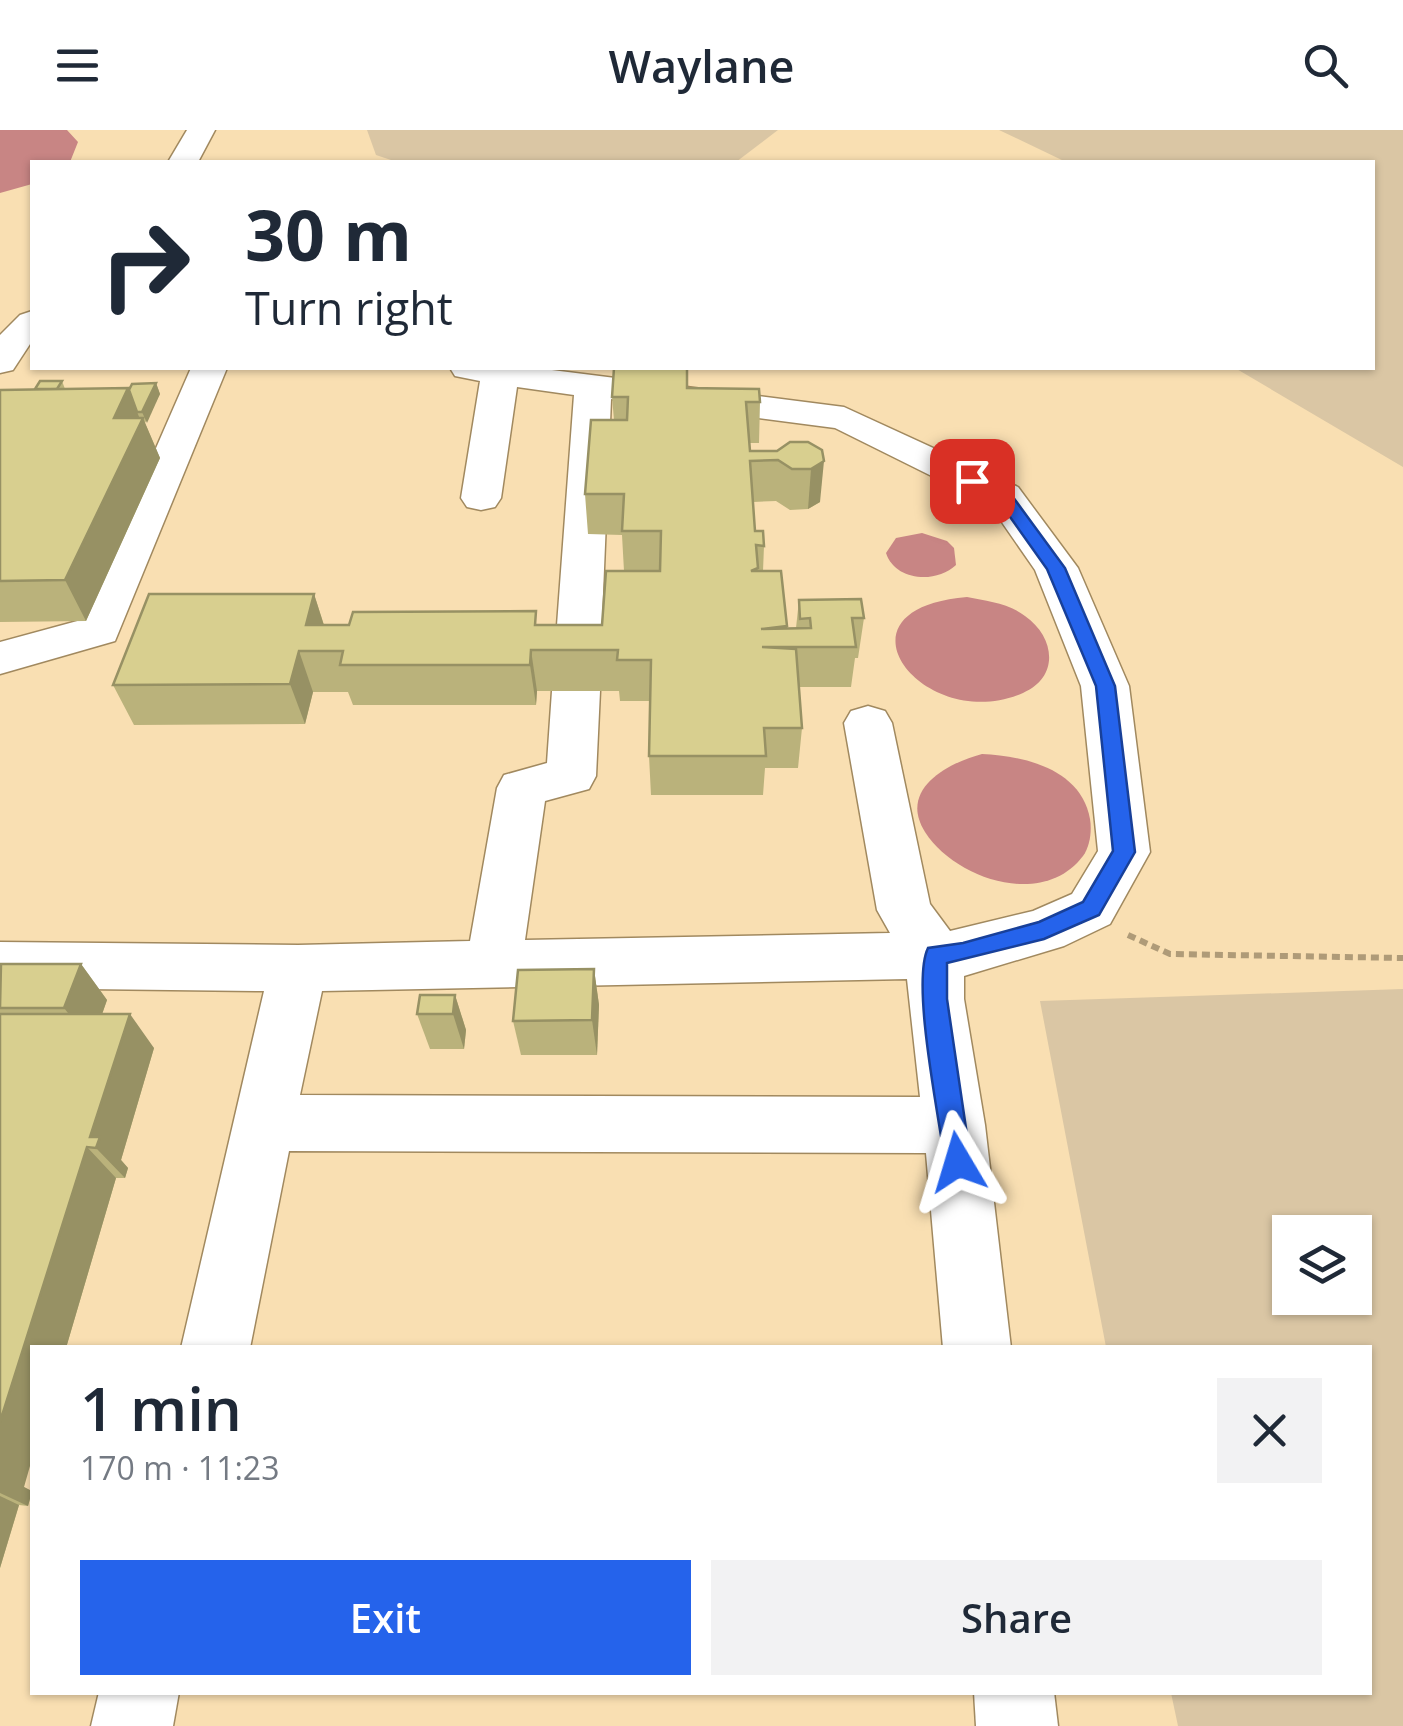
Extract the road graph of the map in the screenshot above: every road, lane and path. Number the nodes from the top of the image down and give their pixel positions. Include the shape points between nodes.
1 (200, 130) edge
2 (184, 160) edge
3 (208, 370) edge
4 (484, 371) edge
5 (593, 388) junction
6 (481, 498) dead end
7 (0, 658) edge
8 (868, 723) dead end
9 (1091, 909) junction
10 (936, 955) junction
11 (1403, 958) edge
12 (494, 964) junction
13 (0, 965) edge
14 (298, 968) junction
15 (264, 1124) junction
16 (954, 1125) junction
17 (216, 1345) edge
18 (978, 1345) edge
19 (139, 1695) edge
20 (1014, 1695) edge
21 (132, 1726) edge
22 (1017, 1726) edge

1 - 2 street
3 - 7 street via 99,630
4 - 5 street
4 - 6 street
5 - 9 street via 844,418 1004,496 1056,568 1105,686 1124,852
5 - 12 street via 571,776 522,788
8 - 10 street via 904,910
9 - 10 street via 1044,930
9 - 11 path via 1120,932 1170,954
10 - 12 street
10 - 16 street via 935,999
12 - 14 street
13 - 14 street
14 - 15 street
15 - 16 street
15 - 17 street
16 - 18 street
19 - 21 street
20 - 22 street

